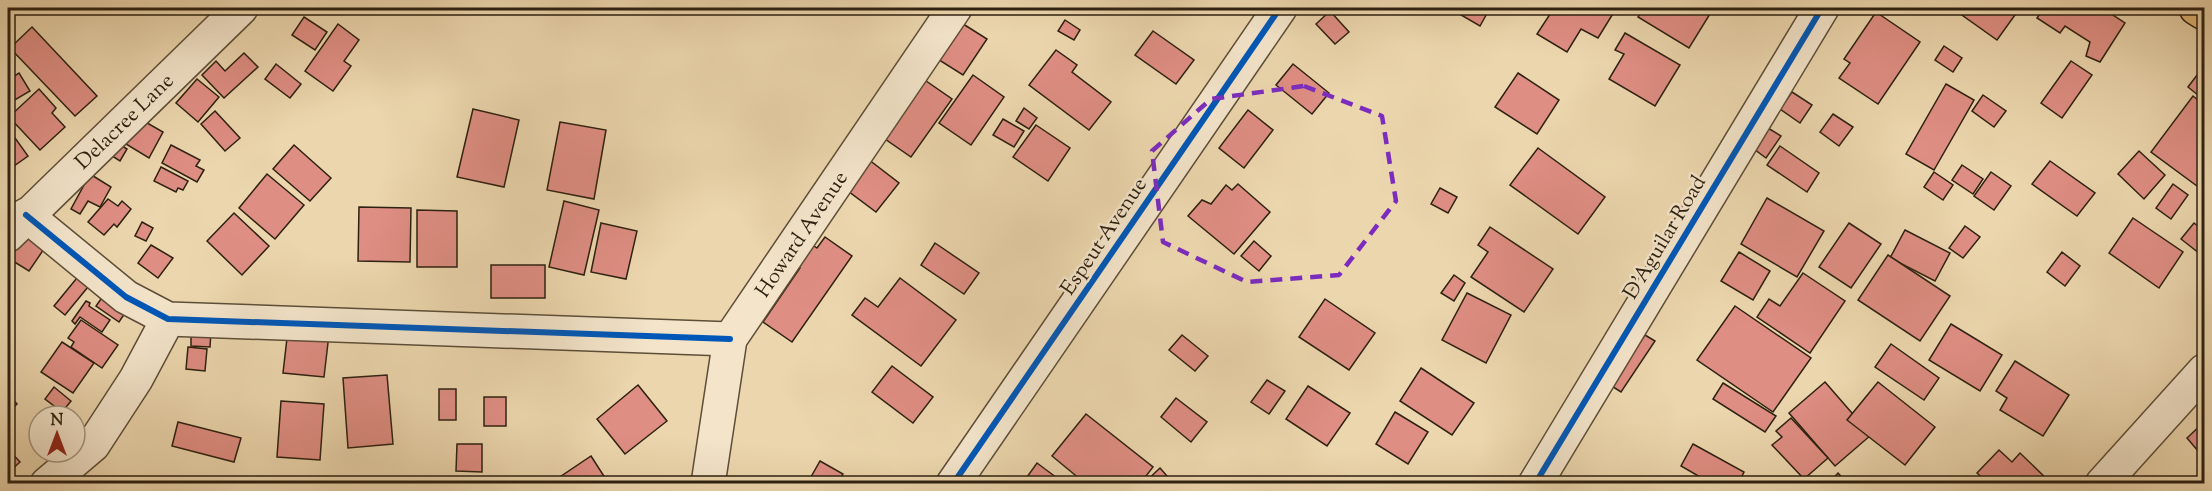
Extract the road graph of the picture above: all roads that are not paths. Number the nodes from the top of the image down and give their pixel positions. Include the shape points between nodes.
1 (241, 8) edge
2 (955, 8) edge
3 (1280, 8) edge
4 (1822, 8) edge
5 (2196, 8) edge
6 (2205, 13) edge
7 (17, 225) edge
8 (168, 319) junction
9 (730, 339) junction
10 (2205, 371) edge
11 (47, 483) edge
12 (708, 483) edge
13 (953, 483) edge
14 (1535, 483) edge
15 (2102, 483) edge

1 - 7 street, Delacree Lane
2 - 9 street, Howard Avenue
3 - 13 street, Espeut Avenue
4 - 14 street, D'Aguilar Road
5 - 6 main road
7 - 8 street via 126,297
8 - 9 street
8 - 11 street via 136,379 93,445
9 - 12 street, Howard Avenue
10 - 15 street

